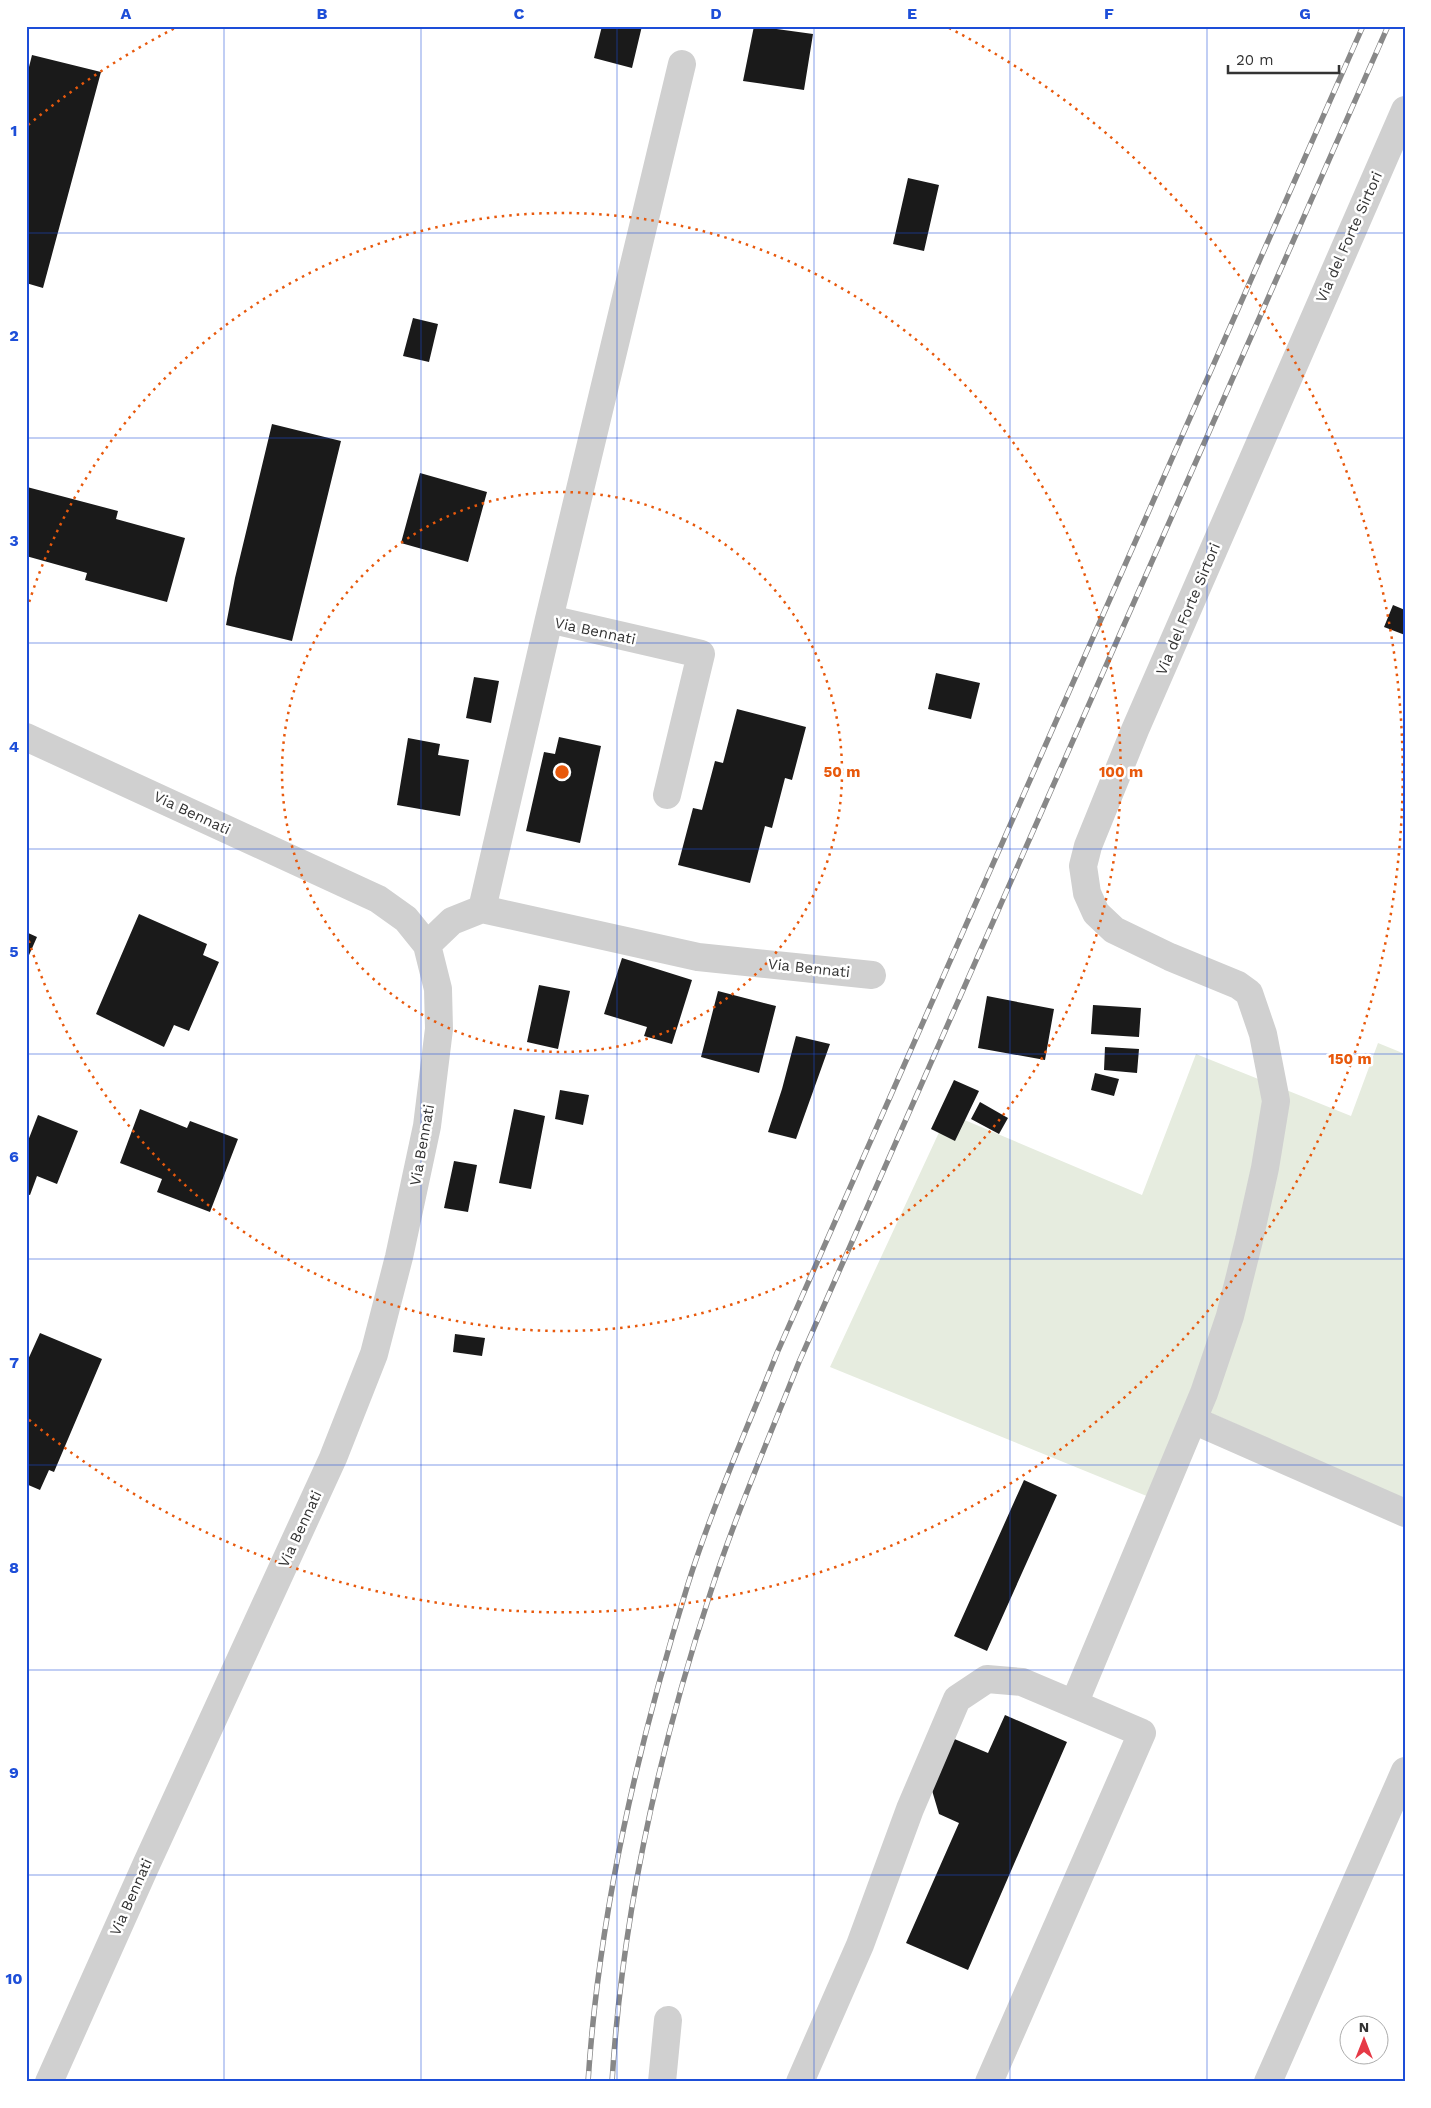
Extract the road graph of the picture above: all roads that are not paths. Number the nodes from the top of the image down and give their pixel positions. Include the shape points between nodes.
1 (682, 64) dead end
2 (1405, 110) edge
3 (549, 619) junction
4 (26, 737) edge
5 (667, 795) dead end
6 (482, 909) junction
7 (427, 945) junction
8 (872, 975) dead end
9 (1193, 1420) junction
10 (1405, 1513) edge
11 (1074, 1704) junction
12 (1405, 1771) edge
13 (668, 2020) dead end
14 (49, 2082) edge
15 (662, 2082) edge
16 (800, 2082) edge
17 (989, 2082) edge
18 (1268, 2082) edge

1 - 3 street
2 - 9 street, Via del Forte Sirtori via 1135,730 1083,866 1091,903 1096,913 1114,930 1238,985 1249,993 1263,1034 1276,1101 1265,1168 1230,1316
3 - 5 street, Via Bennati via 701,654
3 - 6 street, Via Bennati
4 - 7 street, Via Bennati via 378,899 406,919
6 - 7 street via 452,921
6 - 8 street, Via Bennati via 698,957
7 - 14 street, Via Bennati via 438,989 439,1029 427,1126 374,1354 333,1458
9 - 10 street
9 - 11 street, Via del Forte Sirtori
11 - 16 street via 1022,1682 987,1679 957,1699 910,1809 860,1945
11 - 17 street via 1142,1734
12 - 18 street
13 - 15 street

